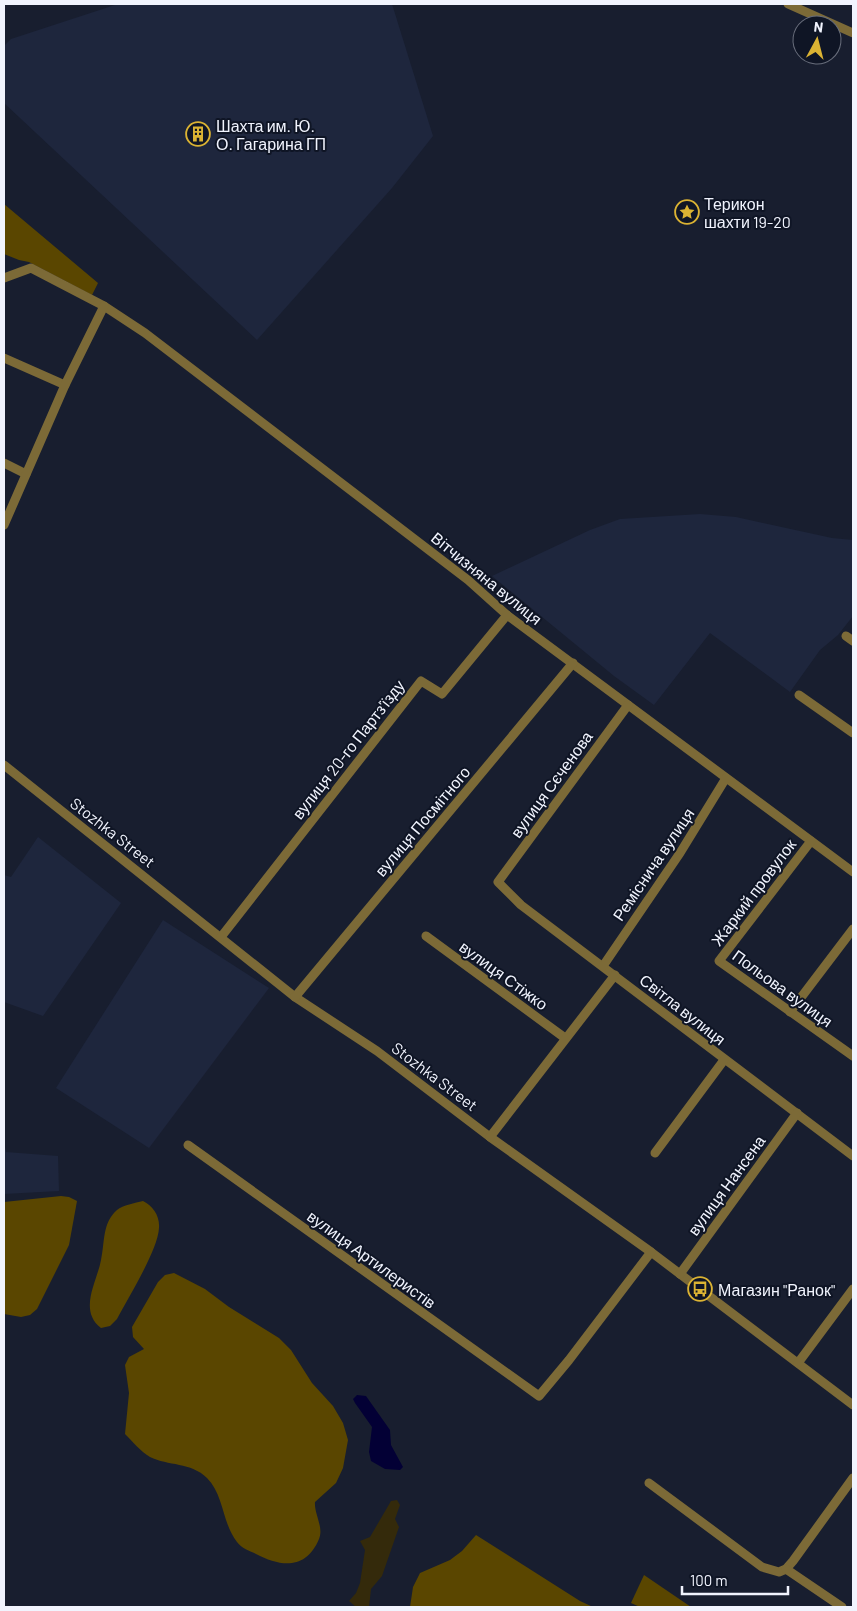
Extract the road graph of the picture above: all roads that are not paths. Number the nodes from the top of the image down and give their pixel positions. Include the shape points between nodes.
1 (788, 4) edge
2 (853, 33) edge
3 (4, 278) edge
4 (104, 306) junction
5 (5, 356) edge
6 (65, 385) junction
7 (4, 463) edge
8 (26, 474) junction
9 (4, 525) edge
10 (507, 615) junction
11 (573, 664) junction
12 (799, 696) dead end
13 (628, 705) junction
14 (853, 733) edge
15 (4, 765) edge
16 (726, 778) junction
17 (811, 841) junction
18 (853, 872) edge
19 (498, 882) joint
20 (853, 929) edge
21 (426, 936) dead end
22 (222, 937) junction
23 (719, 961) joint
24 (603, 966) junction
25 (615, 975) junction
26 (295, 998) junction
27 (790, 1012) junction
28 (565, 1038) junction
29 (853, 1056) edge
30 (724, 1060) junction
31 (797, 1113) junction
32 (490, 1137) junction
33 (188, 1145) dead end
34 (655, 1153) dead end
35 (853, 1156) edge
36 (651, 1252) junction
37 (680, 1274) junction
38 (853, 1289) edge
39 (798, 1363) junction
40 (853, 1405) edge
41 (853, 1478) edge
42 (649, 1483) dead end
43 (790, 1565) junction
44 (842, 1607) edge

1 - 2 street
3 - 4 street, Вітчизняна вулиця via 31,268
4 - 6 street
4 - 10 street, Вітчизняна вулиця via 468,580
5 - 6 street
6 - 8 street
7 - 8 street
8 - 9 street
10 - 11 street, Вітчизняна вулиця
10 - 22 street, вулиця 20-го Партз'їзду via 442,694 420,681
11 - 13 street, Вітчизняна вулиця
11 - 26 street, вулиця Посмітного
12 - 14 street
13 - 16 street, Вітчизняна вулиця
13 - 19 street, вулиця Сєченова
15 - 22 street, Stozhka Street
16 - 17 street, Вітчизняна вулиця
16 - 24 street, Реміснича вулиця via 680,853
17 - 18 street, Вітчизняна вулиця
17 - 23 street, Жаркий провулок
19 - 24 street, Світла вулиця via 521,905
20 - 27 street
21 - 28 street, вулиця Стіжко
22 - 26 street, Stozhka Street
23 - 27 street, Польова вулиця
24 - 25 street, Світла вулиця
25 - 28 street
25 - 30 street, Світла вулиця
26 - 32 street, Stozhka Street via 377,1051
27 - 29 street, Польова вулиця
28 - 32 street
30 - 31 street, Світла вулиця
30 - 34 street
31 - 35 street, Світла вулиця
31 - 37 street, вулиця Нансена
32 - 36 street, Stozhka Street
33 - 36 street, вулиця Артилеристів via 539,1396
36 - 37 street, Stozhka Street
37 - 39 street, Stozhka Street
38 - 39 street
39 - 40 street, Stozhka Street
41 - 43 street
42 - 43 street via 762,1567 779,1572
43 - 44 street

